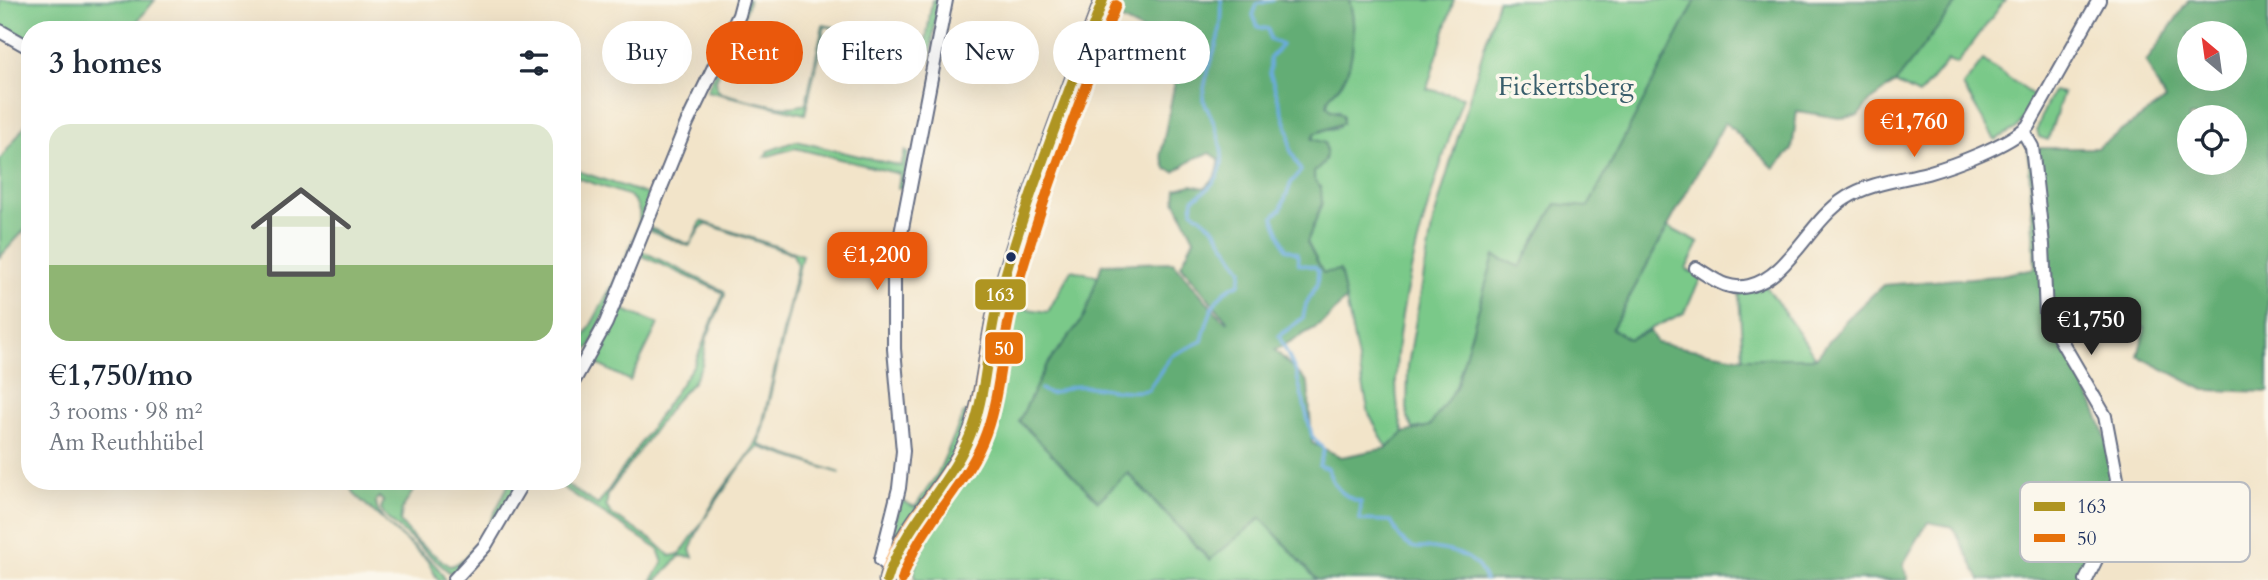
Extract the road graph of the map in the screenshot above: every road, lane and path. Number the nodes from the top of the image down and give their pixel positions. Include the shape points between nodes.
1 (743, 0) edge
2 (946, 0) edge
3 (1103, 0) edge
4 (2099, 0) edge
5 (0, 32) edge
6 (21, 43) edge
7 (2022, 131) junction
8 (1696, 268) dead end
9 (581, 368) edge
10 (2117, 482) edge
11 (518, 490) edge
12 (2095, 562) edge
13 (889, 574) edge
14 (454, 580) edge
15 (2086, 580) edge

1 - 9 street via 687,123 606,323
2 - 13 street via 894,270 894,349 903,451 881,560
3 - 13 main road via 998,304 965,448
4 - 7 street
5 - 6 street
7 - 8 street via 1930,172 1846,198 1814,225 1772,277 1749,286 1724,287
7 - 10 street via 2032,147 2046,316 2105,416
11 - 14 street via 491,537
12 - 15 street

